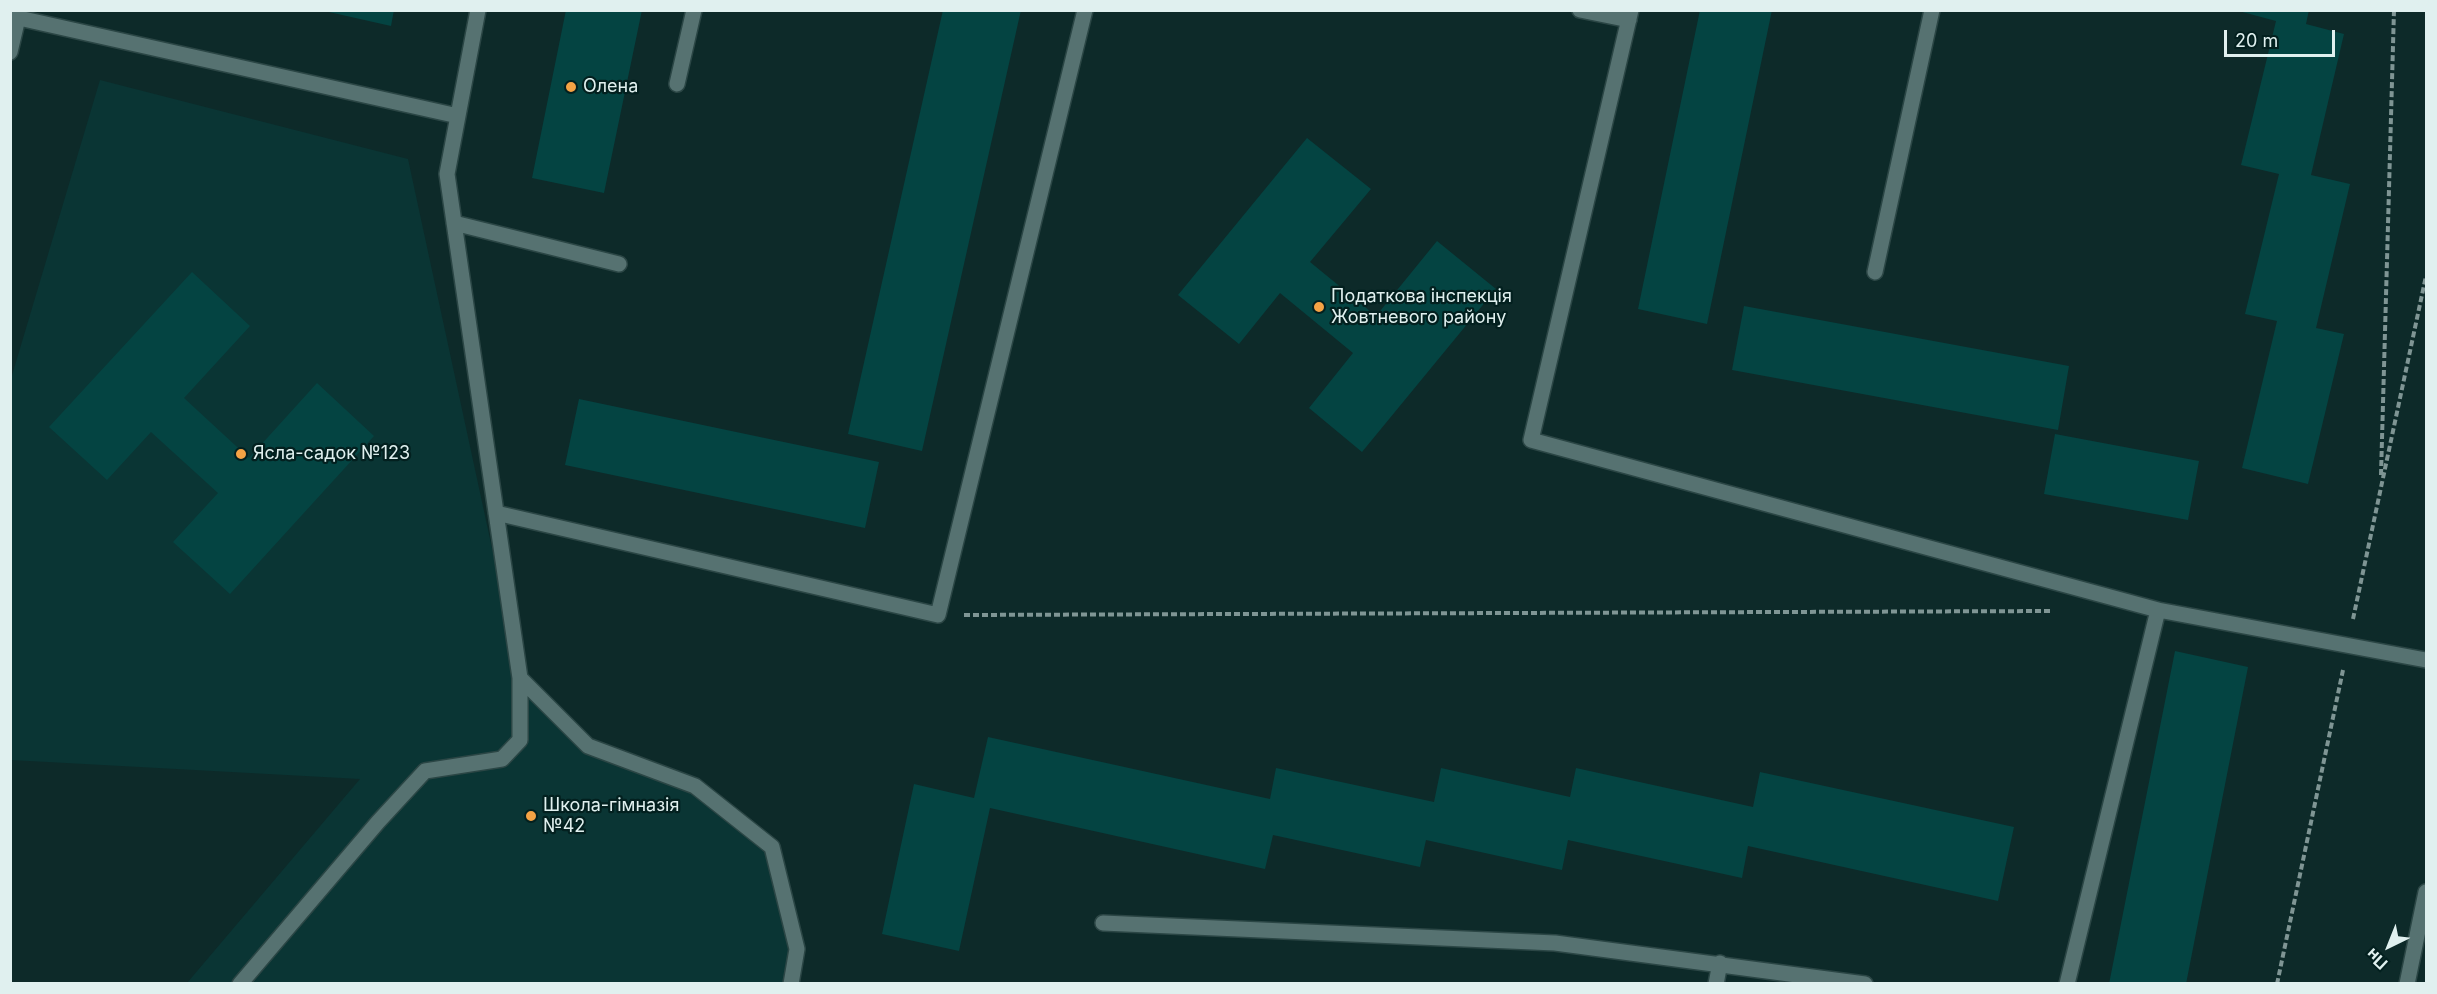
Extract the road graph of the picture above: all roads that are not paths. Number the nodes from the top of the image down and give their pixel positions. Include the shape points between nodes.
1 (478, 10) edge
2 (694, 10) edge
3 (1085, 10) edge
4 (1580, 10) edge
5 (1932, 10) edge
6 (1630, 15) edge
7 (14, 17) edge
8 (10, 52) edge
9 (677, 84) dead end
10 (458, 116) junction
11 (454, 223) junction
12 (619, 264) dead end
13 (1875, 272) dead end
14 (496, 513) junction
15 (2158, 610) junction
16 (2427, 660) edge
17 (520, 678) junction
18 (2427, 892) edge
19 (1103, 922) dead end
20 (1719, 963) junction
21 (240, 984) edge
22 (791, 984) edge
23 (1716, 984) edge
24 (1865, 984) edge
25 (2067, 984) edge
26 (2407, 984) edge

1 - 10 street
2 - 9 street
3 - 14 street via 938,615
4 - 6 street
5 - 13 street
6 - 15 street via 1531,440
7 - 8 street
7 - 10 street
10 - 11 street via 447,174
11 - 12 street
11 - 14 street
14 - 17 street
15 - 16 street
15 - 25 street
17 - 21 street via 520,740 502,759 426,771
17 - 22 street via 588,746 695,786 772,847 796,949
18 - 26 street
19 - 20 street via 1556,943
20 - 23 street
20 - 24 street

